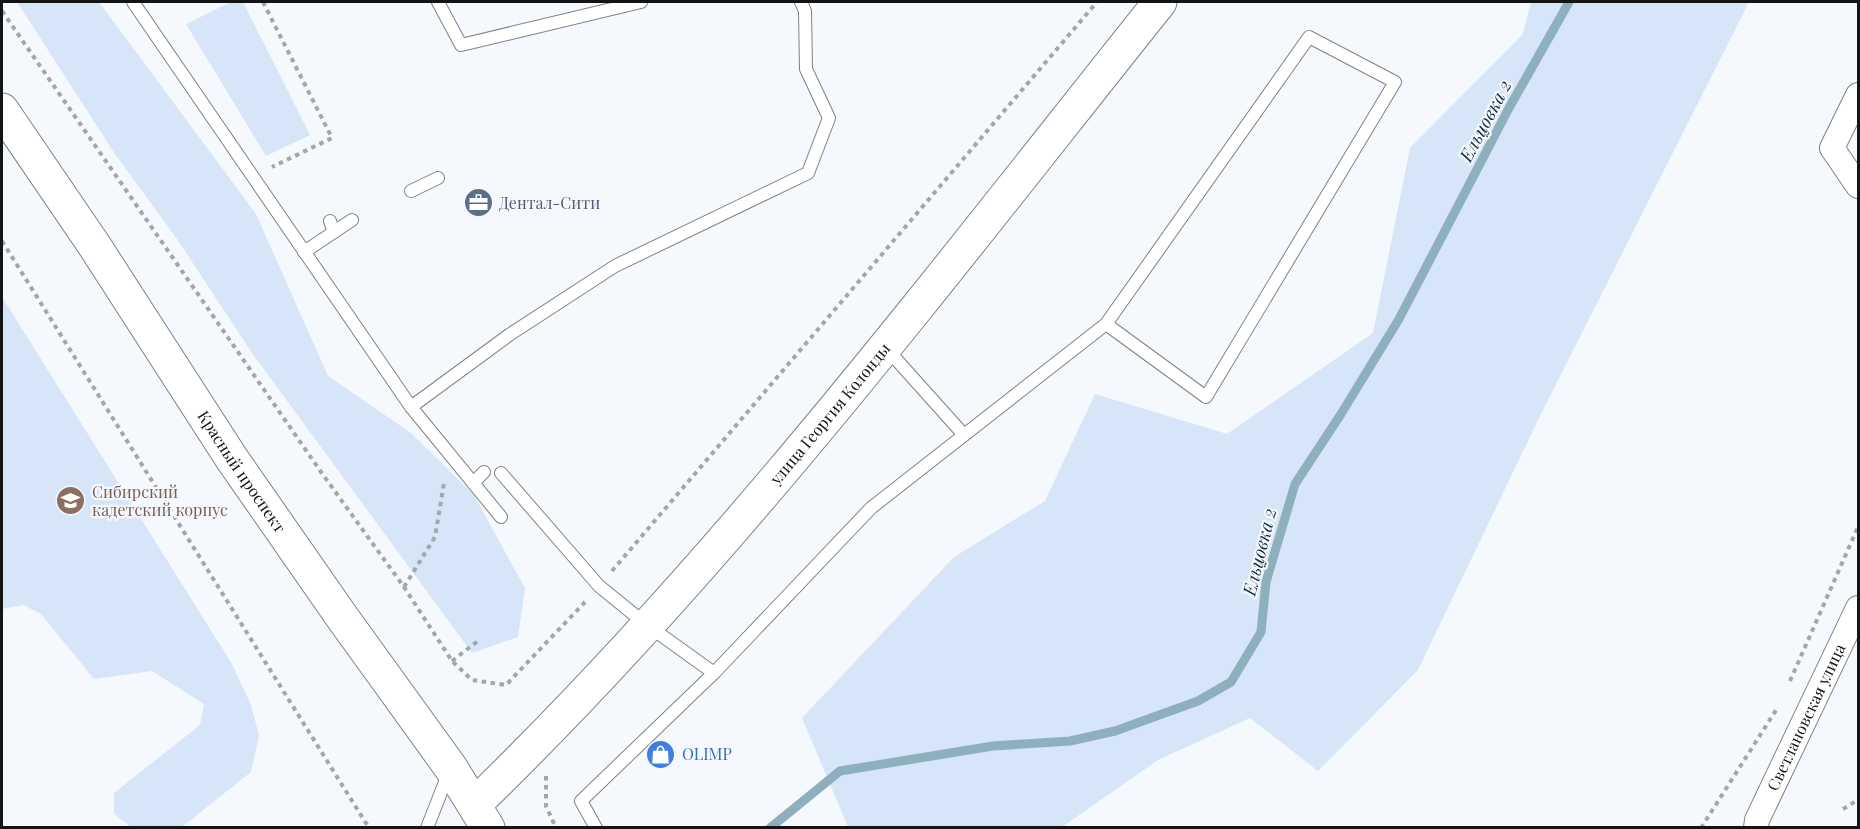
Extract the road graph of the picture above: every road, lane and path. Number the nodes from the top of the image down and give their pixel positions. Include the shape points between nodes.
1 (133, 2) edge
2 (263, 2) edge
3 (438, 2) edge
4 (641, 2) edge
5 (801, 2) edge
6 (1097, 2) edge
7 (1160, 2) edge
8 (2, 11) edge
9 (1858, 95) edge
10 (2, 110) edge
11 (252, 177) junction
12 (438, 178) dead end
13 (1858, 186) edge
14 (411, 191) dead end
15 (352, 220) dead end
16 (2, 241) edge
17 (304, 252) junction
18 (1106, 324) junction
19 (885, 347) junction
20 (411, 407) junction
21 (964, 435) junction
22 (449, 454) junction
23 (484, 472) dead end
24 (501, 473) dead end
25 (473, 483) junction
26 (501, 517) dead end
27 (1858, 527) edge
28 (599, 586) junction
29 (404, 587) junction
30 (1858, 608) edge
31 (647, 625) junction
32 (478, 641) dead end
33 (452, 661) junction
34 (714, 672) junction
35 (1789, 684) dead end
36 (1779, 705) dead end
37 (451, 768) junction
38 (546, 775) dead end
39 (1858, 800) edge
40 (1843, 809) dead end
41 (481, 816) edge
42 (369, 828) edge
43 (427, 828) edge
44 (556, 828) edge
45 (596, 828) edge
46 (1701, 828) edge
47 (1756, 828) edge

1 - 11 lane
2 - 11 path via 332,138
3 - 4 lane via 461,45
5 - 20 lane via 805,11 806,69 829,117 808,173 615,266 509,335
6 - 28 path
7 - 19 main road, улица Георгия Колонды
8 - 29 path
9 - 13 street via 1832,148
10 - 37 main road, Красный проспект via 232,459
11 - 17 lane
12 - 14 lane
15 - 17 lane via 332,226
16 - 42 path
17 - 20 lane
18 - 18 lane via 1309,37 1395,82 1206,397
18 - 21 lane
19 - 21 lane
19 - 31 main road, улица Георгия Колонды
20 - 22 lane
21 - 34 lane via 872,508
22 - 25 lane
22 - 29 path via 435,537
23 - 25 lane
24 - 28 lane
25 - 26 lane
27 - 35 path
28 - 31 lane
28 - 33 path via 506,685 472,680
29 - 33 path
30 - 47 street, Светлановская улица
31 - 34 lane
31 - 41 main road, улица Георгия Колонды via 548,733
32 - 33 path
34 - 45 lane via 581,801
36 - 46 path
37 - 41 main road, Красный проспект
37 - 43 lane
38 - 44 path via 546,806
39 - 40 path

